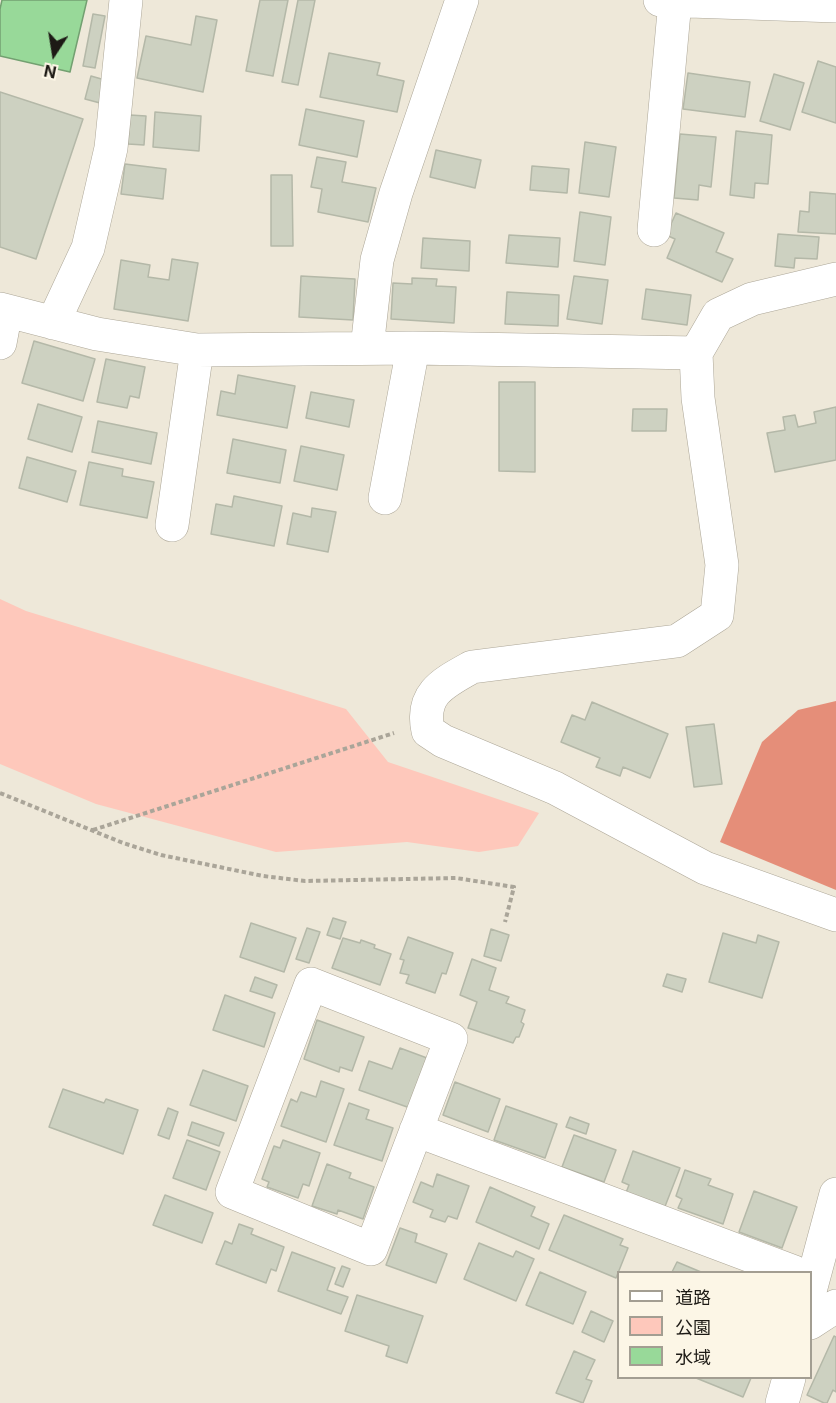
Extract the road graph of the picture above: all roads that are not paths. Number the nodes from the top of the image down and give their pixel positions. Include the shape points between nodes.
1 (126, 0) edge
2 (462, 0) edge
3 (667, 1) edge
4 (836, 6) edge
5 (654, 230) dead end
6 (836, 279) edge
7 (3, 310) edge
8 (53, 323) junction
9 (0, 343) edge
10 (367, 348) junction
11 (413, 348) junction
12 (197, 350) junction
13 (696, 353) junction
14 (385, 498) dead end
15 (172, 525) dead end
16 (836, 915) edge
17 (416, 1130) junction
18 (836, 1194) edge
19 (781, 1271) edge
20 (810, 1271) edge
21 (836, 1306) edge
22 (812, 1322) edge
23 (788, 1379) edge
24 (782, 1403) edge

1 - 8 street via 111,148 88,248
2 - 10 street via 383,237
3 - 4 street
3 - 5 street
6 - 13 street via 752,299 718,315
7 - 8 street
7 - 9 street
8 - 12 street
10 - 11 street
10 - 12 street
11 - 13 street
11 - 14 street
12 - 15 street
13 - 16 street via 698,398 723,565 717,615 677,641 472,667 445,681 429,701 424,715 428,731 443,741 555,788 705,868
17 - 17 street via 451,1039 311,984 232,1192 371,1249
17 - 19 street
18 - 20 street
21 - 22 street
23 - 24 street

